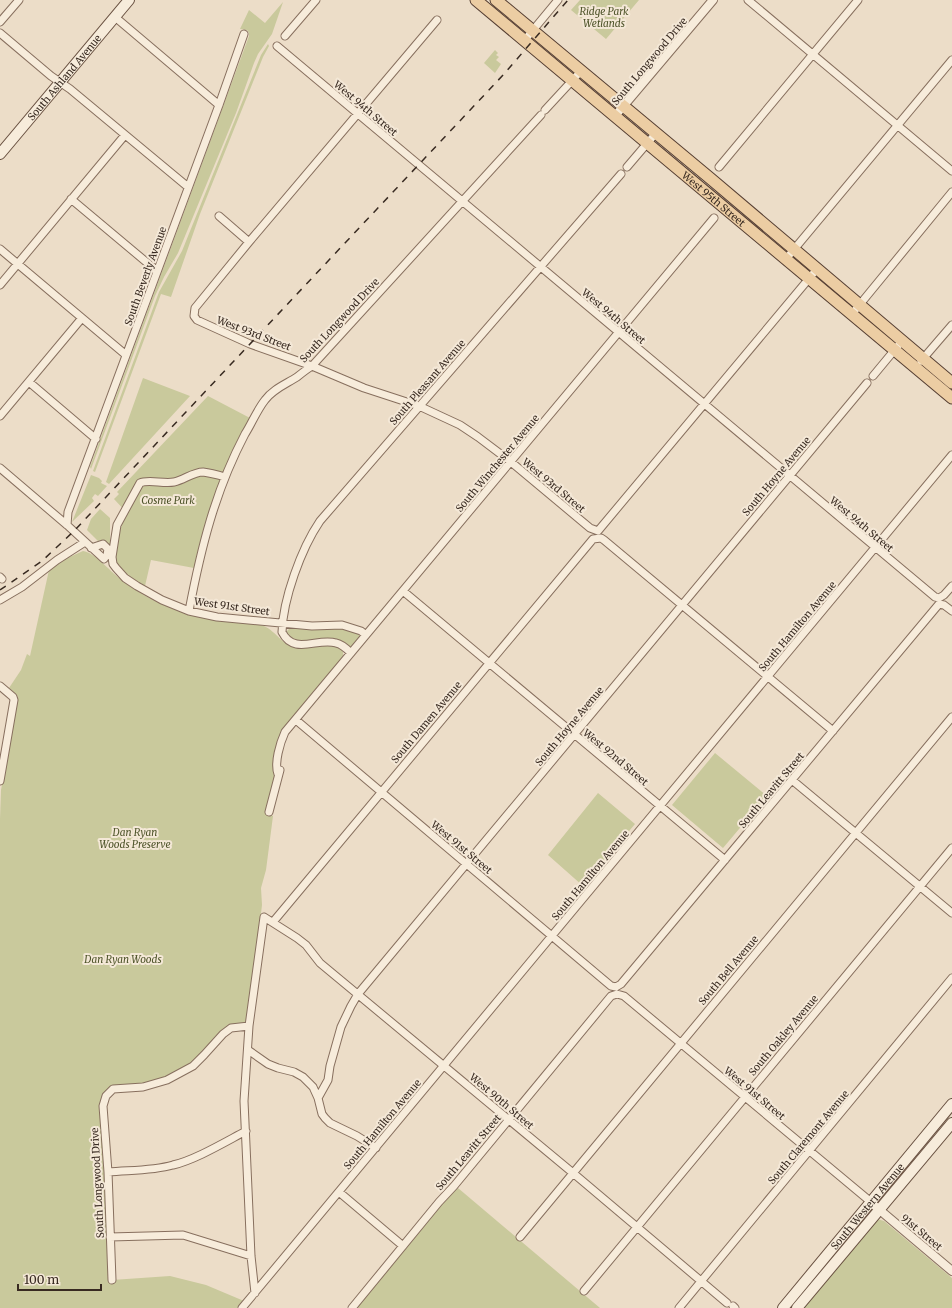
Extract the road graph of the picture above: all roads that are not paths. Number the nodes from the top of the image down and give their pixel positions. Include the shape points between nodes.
1 (19, 0) edge
2 (129, 0) edge
3 (316, 0) edge
4 (477, 0) edge
5 (496, 0) edge
6 (558, 0) edge
7 (713, 0) edge
8 (748, 0) edge
9 (858, 0) edge
10 (115, 17) junction
11 (437, 20) dead end
12 (0, 22) edge
13 (532, 31) junction
14 (0, 33) edge
15 (244, 34) dead end
16 (286, 36) dead end
17 (524, 41) junction
18 (277, 46) dead end
19 (813, 54) junction
20 (952, 60) edge
21 (581, 71) junction
22 (572, 81) junction
23 (60, 82) junction
24 (219, 104) junction
25 (623, 106) junction
26 (358, 114) junction
27 (615, 116) junction
28 (898, 126) junction
29 (656, 133) junction
30 (125, 135) junction
31 (647, 143) junction
32 (0, 154) edge
33 (627, 167) dead end
34 (719, 167) dead end
35 (952, 171) edge
36 (621, 174) dead end
37 (188, 187) junction
38 (952, 192) edge
39 (72, 199) junction
40 (462, 202) junction
41 (219, 216) dead end
42 (714, 218) dead end
43 (249, 242) junction
44 (0, 249) edge
45 (794, 250) junction
46 (786, 259) junction
47 (18, 264) junction
48 (540, 267) junction
49 (817, 269) junction
50 (157, 271) junction
51 (810, 278) junction
52 (0, 285) edge
53 (859, 305) junction
54 (852, 314) junction
55 (82, 318) junction
56 (952, 324) edge
57 (618, 332) junction
58 (902, 341) junction
59 (895, 350) junction
60 (126, 355) junction
61 (923, 359) junction
62 (312, 366) junction
63 (916, 368) junction
64 (873, 376) dead end
65 (28, 382) junction
66 (867, 383) dead end
67 (952, 383) edge
68 (952, 398) edge
69 (704, 404) junction
70 (419, 406) junction
71 (0, 416) edge
72 (96, 439) junction
73 (952, 455) edge
74 (511, 462) junction
75 (0, 468) edge
76 (790, 476) junction
77 (225, 477) junction
78 (67, 524) junction
79 (597, 535) junction
80 (85, 542) junction
81 (91, 548) junction
82 (875, 548) junction
83 (952, 586) edge
84 (403, 591) junction
85 (0, 600) edge
86 (942, 601) junction
87 (681, 604) junction
88 (189, 611) junction
89 (952, 612) edge
90 (283, 623) junction
91 (366, 635) junction
92 (351, 653) junction
93 (488, 663) junction
94 (768, 677) junction
95 (0, 686) edge
96 (952, 717) edge
97 (296, 720) junction
98 (833, 731) junction
99 (574, 735) junction
100 (792, 780) junction
101 (0, 781) edge
102 (381, 792) junction
103 (660, 806) junction
104 (269, 812) dead end
105 (856, 833) junction
106 (952, 848) edge
107 (725, 860) junction
108 (467, 864) junction
109 (920, 886) junction
110 (952, 913) edge
111 (273, 922) junction
112 (552, 936) junction
113 (952, 978) edge
114 (617, 991) junction
115 (358, 994) junction
116 (249, 1026) junction
117 (681, 1043) junction
118 (248, 1050) junction
119 (444, 1066) junction
120 (745, 1097) junction
121 (318, 1098) junction
122 (952, 1104) edge
123 (509, 1120) junction
124 (952, 1123) edge
125 (246, 1131) junction
126 (376, 1148) junction
127 (809, 1151) junction
128 (108, 1172) junction
129 (573, 1173) junction
130 (339, 1192) junction
131 (871, 1202) junction
132 (879, 1209) junction
133 (637, 1227) junction
134 (110, 1237) junction
135 (520, 1237) dead end
136 (403, 1246) junction
137 (252, 1256) junction
138 (952, 1271) edge
139 (112, 1280) dead end
140 (701, 1281) junction
141 (584, 1291) dead end
142 (255, 1293) junction
143 (731, 1306) edge
144 (242, 1308) edge
145 (352, 1308) edge
146 (679, 1308) edge
147 (783, 1308) edge
148 (797, 1308) edge

1 - 12 street
2 - 10 main road, South Ashland Avenue
3 - 16 street
4 - 17 main road, West 95th Street
5 - 13 main road, West 95th Street
6 - 13 street
7 - 25 street, South Longwood Drive
8 - 19 street
9 - 19 street
10 - 23 main road, South Ashland Avenue
10 - 24 street
11 - 26 street
13 - 17 street
13 - 21 main road, West 95th Street
14 - 23 street
15 - 24 street, South Beverly Avenue
17 - 22 main road, West 95th Street
18 - 26 street, West 94th Street
19 - 28 street
19 - 34 street
20 - 28 street
21 - 22 street, South Longwood Drive
21 - 25 main road, West 95th Street
22 - 27 main road, West 95th Street
22 - 40 street, South Longwood Drive
23 - 30 street
23 - 32 main road, South Ashland Avenue
24 - 37 street, South Beverly Avenue
25 - 27 street, South Longwood Drive
25 - 29 main road, West 95th Street
26 - 40 street, West 94th Street
26 - 43 street
27 - 31 main road, West 95th Street
28 - 35 street
28 - 45 street
29 - 31 street
29 - 45 main road, West 95th Street
30 - 37 street
30 - 39 street
31 - 33 street
31 - 46 main road, West 95th Street
36 - 48 street, South Pleasant Avenue
37 - 50 street, South Beverly Avenue
38 - 53 street
39 - 47 street
39 - 50 street
40 - 48 street, West 94th Street
40 - 62 street, South Longwood Drive
41 - 43 street
42 - 57 street, South Winchester Avenue
43 - 62 street, West 93rd Street via 195,308 194,316 202,323 247,343
44 - 47 street
45 - 46 street
45 - 49 main road, West 95th Street
46 - 51 main road, West 95th Street
47 - 52 street
47 - 55 street
48 - 57 street, West 94th Street
48 - 70 street, South Pleasant Avenue
49 - 51 street, South Damen Avenue
49 - 53 main road, West 95th Street
50 - 60 street, South Beverly Avenue
51 - 54 main road, West 95th Street
51 - 69 street, South Damen Avenue
53 - 54 street
53 - 58 main road, West 95th Street
54 - 59 main road, West 95th Street
55 - 60 street
55 - 65 street
56 - 61 street
57 - 69 street, West 94th Street
57 - 74 street, South Winchester Avenue
58 - 59 street
58 - 61 main road, West 95th Street
59 - 63 main road, West 95th Street
59 - 64 street
60 - 72 street, South Beverly Avenue
61 - 63 street
61 - 67 main road, West 95th Street
62 - 70 street, West 93rd Street via 364,388
62 - 77 street, South Longwood Drive via 265,399
63 - 68 main road, West 95th Street
65 - 71 street
65 - 72 street
66 - 76 street, South Hoyne Avenue
69 - 76 street, West 94th Street
69 - 79 street, South Damen Avenue
70 - 74 street, West 93rd Street via 460,426
70 - 90 street, South Pleasant Avenue via 320,521 301,557 290,586
72 - 78 street, South Beverly Avenue via 68,512
73 - 82 street, South Hamilton Avenue
74 - 79 street, West 93rd Street
74 - 84 street, South Winchester Avenue
75 - 78 street
76 - 82 street, West 94th Street
76 - 87 street, South Hoyne Avenue
77 - 88 street, South Longwood Drive via 205,534
77 - 88 street, West 91st Street via 203,472 174,482 144,481 134,492 116,525 113,564 125,578 162,600
78 - 80 street
79 - 87 street, West 93rd Street
79 - 93 street, South Damen Avenue
80 - 81 street
80 - 85 street
81 - 81 street via 103,544 108,552 104,559
82 - 86 street, West 94th Street
82 - 94 street, South Hamilton Avenue
83 - 86 street, South Leavitt Street
84 - 91 street, South Winchester Avenue
84 - 93 street, West 92nd Street
86 - 89 street, West 94th Street
86 - 98 street, South Leavitt Street
87 - 94 street, West 93rd Street
87 - 99 street, South Hoyne Avenue
88 - 90 street, West 91st Street via 216,617
90 - 91 street, West 91st Street via 312,626 342,625 361,630
90 - 92 street via 284,636 295,644 335,642
91 - 92 street, South Winchester Avenue
92 - 97 street, South Winchester Avenue
93 - 99 street, West 92nd Street
93 - 102 street, South Damen Avenue
94 - 98 street, West 93rd Street
94 - 103 street, South Hamilton Avenue
95 - 101 street via 14,700
96 - 105 street, South Bell Avenue
97 - 102 street, West 91st Street
97 - 104 street via 282,739 279,753 280,769
98 - 100 street, South Leavitt Street
99 - 103 street, West 92nd Street
99 - 108 street, South Hoyne Avenue
100 - 105 street
100 - 107 street, South Leavitt Street
102 - 108 street, West 91st Street
102 - 111 street, South Damen Avenue
103 - 107 street, West 92nd Street
103 - 112 street, South Hamilton Avenue
105 - 109 street
105 - 117 street, South Bell Avenue
106 - 109 street, South Oakley Avenue
107 - 114 street, South Leavitt Street
108 - 112 street, West 91st Street
108 - 115 street, South Hoyne Avenue
109 - 110 street
109 - 120 street, South Oakley Avenue
111 - 115 street, West 90th Street via 306,945 320,963
111 - 116 street, West 90th Street via 264,917
112 - 114 street, West 91st Street
112 - 119 street, South Hamilton Avenue
113 - 127 street, South Claremont Avenue
114 - 117 street, West 91st Street
114 - 123 street, South Leavitt Street
115 - 119 street, West 90th Street
115 - 121 street, South Hoyne Avenue via 341,1027 331,1059 328,1080
116 - 118 street
116 - 128 street, South Longwood Drive via 232,1028 193,1066 167,1080 144,1086 113,1089 106,1096 103,1106
117 - 120 street, West 91st Street
117 - 129 street, South Bell Avenue
118 - 121 street via 268,1064 294,1072 303,1078
118 - 125 street via 244,1101
119 - 123 street, West 90th Street
119 - 126 street, South Hamilton Avenue
120 - 127 street, West 91st Street
120 - 133 street, South Oakley Avenue
121 - 126 street via 322,1114 330,1123
122 - 131 main road, South Western Avenue
123 - 129 street, West 90th Street
123 - 136 street, South Leavitt Street
124 - 132 main road, South Western Avenue
125 - 128 street via 174,1165 156,1169
125 - 137 street
126 - 130 street, South Hamilton Avenue
127 - 131 street, West 91st Street
127 - 140 street, South Claremont Avenue
128 - 134 street, South Longwood Drive
129 - 133 street, West 90th Street
129 - 135 street, South Bell Avenue
130 - 136 street
130 - 142 street, South Hamilton Avenue
131 - 132 street, West 91st Street
131 - 147 main road, South Western Avenue
132 - 138 street, 91st Street
132 - 148 main road, South Western Avenue
133 - 140 street, West 90th Street
133 - 141 street, South Oakley Avenue
134 - 137 street via 183,1235
134 - 139 street, South Longwood Drive
136 - 145 street, South Leavitt Street
137 - 142 street
140 - 143 street, West 90th Street
140 - 146 street, South Claremont Avenue
142 - 144 street, South Hamilton Avenue

